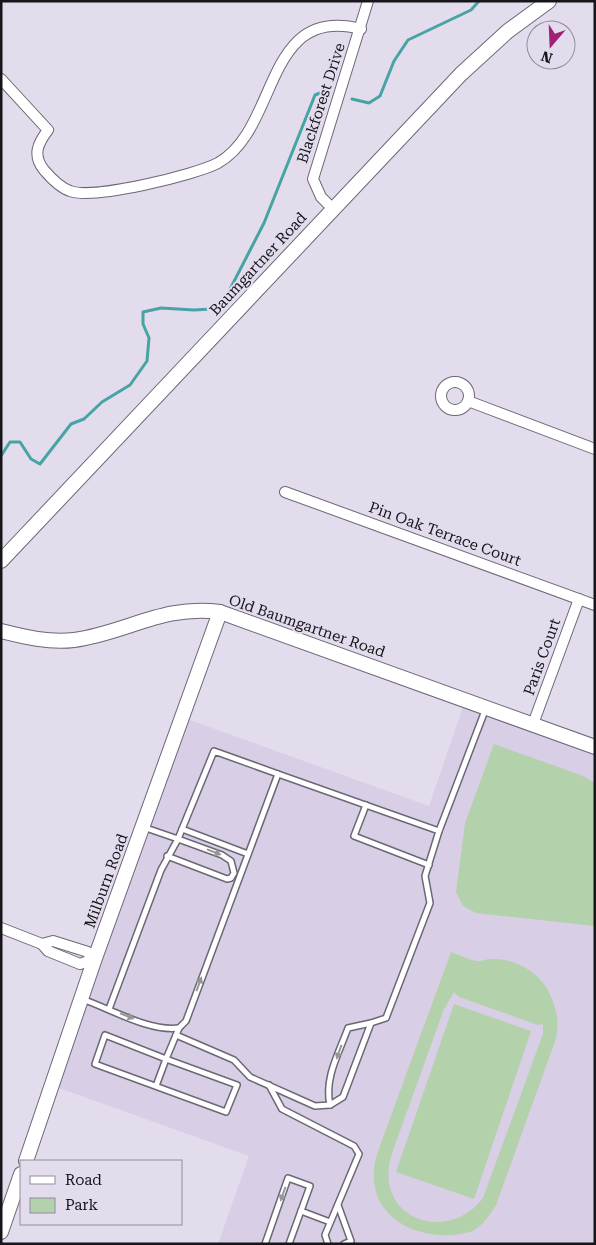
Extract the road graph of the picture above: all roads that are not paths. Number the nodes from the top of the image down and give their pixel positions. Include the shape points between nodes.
1 (368, 1) edge
2 (549, 1) edge
3 (361, 29) junction
4 (1, 79) edge
5 (333, 208) junction
6 (468, 401) dead end
7 (595, 448) edge
8 (285, 492) dead end
9 (1, 561) edge
10 (579, 599) junction
11 (595, 605) edge
12 (220, 612) junction
13 (1, 621) edge
14 (7, 632) edge
15 (486, 708) junction
16 (533, 724) junction
17 (595, 747) edge
18 (278, 774) junction
19 (366, 805) junction
20 (143, 827) junction
21 (182, 829) junction
22 (439, 830) junction
23 (178, 839) junction
24 (248, 854) junction
25 (168, 856) junction
26 (428, 865) junction
27 (1, 928) edge
28 (92, 961) junction
29 (81, 999) junction
30 (109, 1009) junction
31 (371, 1024) junction
32 (179, 1028) junction
33 (176, 1035) junction
34 (166, 1058) junction
35 (269, 1085) junction
36 (156, 1086) junction
37 (330, 1105) junction
38 (26, 1160) edge
39 (20, 1177) edge
40 (338, 1204) junction
41 (301, 1211) junction
42 (330, 1222) junction
43 (1, 1232) edge
44 (265, 1244) edge
45 (289, 1244) edge
46 (328, 1244) edge
47 (344, 1244) edge

1 - 3 street, Blackforest Drive
2 - 5 street, Baumgartner Road via 508,31 461,74
3 - 4 street via 346,25 322,26 298,39 285,56 242,139 220,161 197,172 82,194 71,192 44,170 38,161 37,148 48,130
3 - 5 street, Blackforest Drive via 313,179 320,197
5 - 9 street, Baumgartner Road
6 - 7 street
8 - 10 street, Pin Oak Terrace Court
10 - 11 street, Pin Oak Terrace Court
10 - 16 street, Paris Court
12 - 14 street, Old Baumgartner Road via 187,610 75,640 46,640
12 - 15 street, Old Baumgartner Road
12 - 20 street, Milburn Road
13 - 14 street
15 - 16 street, Old Baumgartner Road
15 - 22 lane
16 - 17 street, Old Baumgartner Road
18 - 19 lane
18 - 21 lane via 214,751
18 - 24 lane
19 - 22 lane
19 - 26 lane via 354,836
20 - 23 lane
20 - 28 street, Milburn Road
21 - 23 lane
21 - 24 lane
22 - 26 lane
23 - 25 lane
23 -> 25 lane via 231,860 234,873 231,878 221,877
32 -> 24 lane via 186,1021
25 - 30 lane
26 - 31 lane via 425,876 430,903 386,1018
27 - 28 street via 42,944 53,940 88,952
28 - 29 street, Milburn Road
29 - 30 lane
29 - 38 street, Milburn Road
30 -> 32 lane via 154,1026
31 - 37 lane via 343,1098
31 -> 37 lane via 348,1028 327,1091
32 - 33 lane
33 - 34 lane
33 - 35 lane via 234,1060 250,1077
34 - 36 lane
34 - 36 lane via 105,1035 95,1064
34 - 36 lane via 237,1085 226,1112
35 - 37 lane via 315,1106
35 - 40 lane via 282,1108 354,1146 359,1154
39 - 43 street
40 - 42 lane
40 - 47 lane via 351,1241
41 - 42 lane
41 -> 44 lane via 310,1186 288,1178
41 - 45 lane
42 - 46 lane via 325,1235

